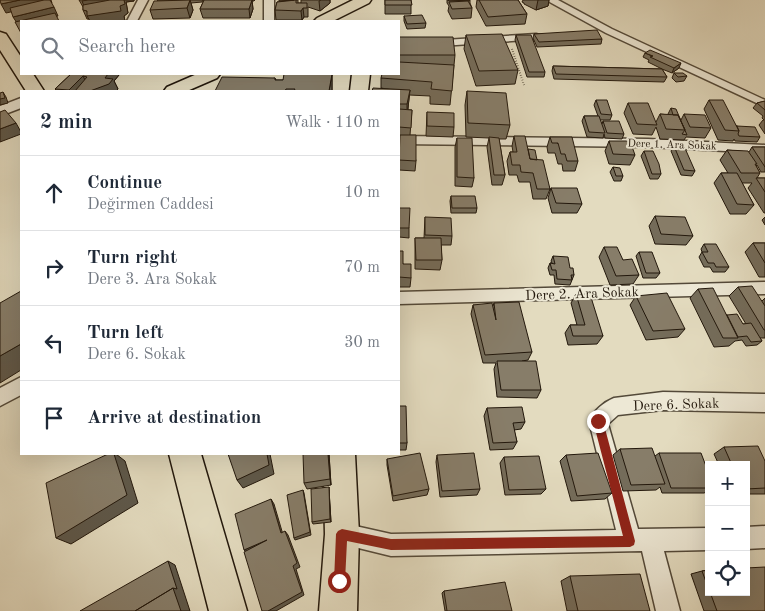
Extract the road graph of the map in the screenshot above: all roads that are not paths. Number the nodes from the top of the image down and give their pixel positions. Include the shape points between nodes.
1 (142, 0) edge
2 (269, 0) edge
3 (551, 0) edge
4 (367, 5) edge
5 (132, 20) edge
6 (269, 20) edge
7 (325, 20) edge
8 (610, 31) junction
9 (593, 32) edge
10 (547, 36) edge
11 (0, 37) edge
12 (400, 46) edge
13 (16, 54) edge
14 (20, 67) edge
15 (25, 75) edge
16 (209, 75) edge
17 (361, 75) edge
18 (34, 90) edge
19 (175, 90) edge
20 (359, 90) edge
21 (20, 103) edge
22 (765, 104) edge
23 (0, 111) edge
24 (400, 140) edge
25 (765, 149) edge
26 (765, 288) edge
27 (400, 298) edge
28 (20, 385) edge
29 (0, 398) edge
30 (765, 403) edge
31 (185, 455) edge
32 (339, 455) edge
33 (342, 534) junction
34 (765, 537) edge
35 (750, 538) edge
36 (705, 539) edge
37 (641, 541) junction
38 (339, 596) edge
39 (228, 611) edge
40 (319, 611) edge
41 (668, 611) edge

1 - 5 street
2 - 6 street
3 - 8 street
4 - 7 main road
8 - 9 street
8 - 22 street
10 - 12 street
11 - 13 main road
13 - 14 main road
15 - 18 main road
16 - 19 main road
17 - 20 main road
21 - 23 street
24 - 25 street, Dere 1. Ara Sokak via 638,143
26 - 27 street, Dere 2. Ara Sokak
28 - 29 street
30 - 37 street, Dere 6. Sokak via 663,401 614,407 598,421
31 - 39 main road
32 - 33 main road
33 - 37 street via 391,544
33 - 38 main road
34 - 35 street
36 - 37 street
37 - 41 street
38 - 40 main road

